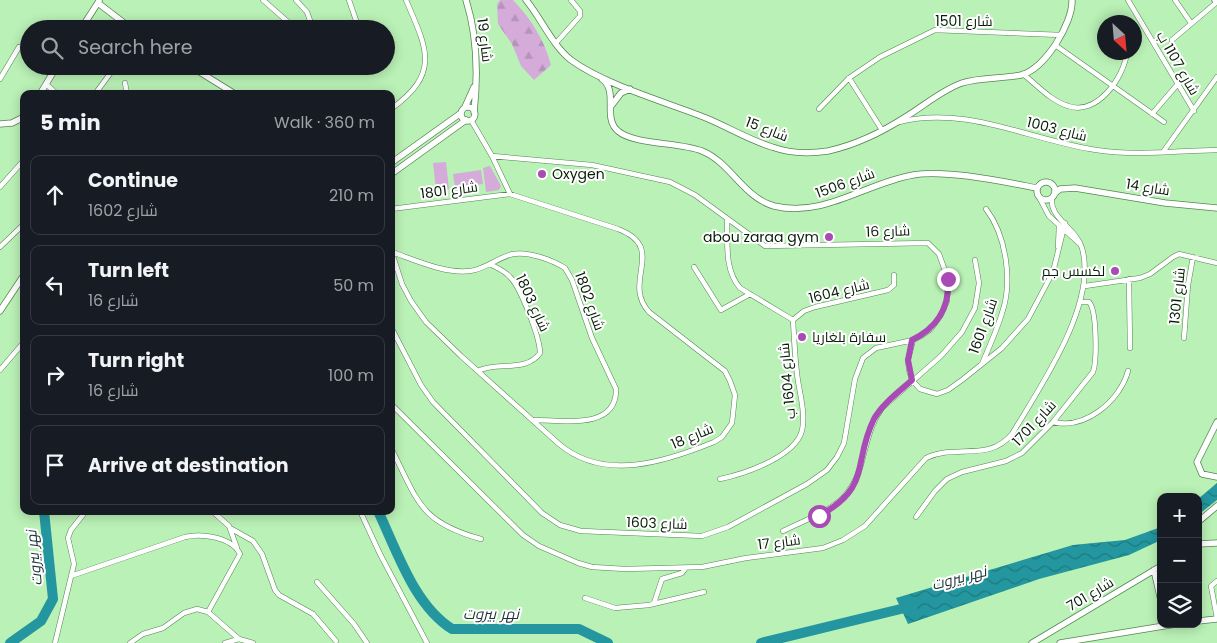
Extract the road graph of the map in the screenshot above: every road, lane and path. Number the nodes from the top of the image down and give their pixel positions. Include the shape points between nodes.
1 (263, 0) edge
2 (296, 0) edge
3 (349, 0) edge
4 (406, 0) edge
5 (466, 0) edge
6 (526, 0) edge
7 (571, 0) edge
8 (1072, 0) edge
9 (1128, 0) edge
10 (1175, 0) edge
11 (1216, 1) edge
12 (99, 2) edge
13 (87, 20) edge
14 (121, 20) edge
15 (286, 20) edge
16 (310, 20) edge
17 (356, 20) edge
18 (1191, 23) junction
19 (1061, 35) junction
20 (1172, 40) dead end
21 (556, 44) junction
22 (1055, 45) junction
23 (19, 47) dead end
24 (1125, 60) edge
25 (596, 74) junction
26 (1023, 74) junction
27 (52, 75) edge
28 (109, 75) edge
29 (204, 75) edge
30 (850, 78) junction
31 (1217, 78) edge
32 (0, 79) edge
33 (125, 83) dead end
34 (476, 83) junction
35 (46, 84) junction
36 (1176, 85) junction
37 (1112, 88) junction
38 (630, 89) junction
39 (42, 90) edge
40 (53, 90) edge
41 (98, 90) edge
42 (126, 90) edge
43 (229, 90) edge
44 (395, 106) edge
45 (466, 107) junction
46 (610, 107) junction
47 (819, 109) dead end
48 (1194, 111) junction
49 (474, 112) junction
50 (461, 113) junction
51 (1152, 114) junction
52 (20, 119) edge
53 (468, 120) junction
54 (1164, 122) dead end
55 (0, 124) edge
56 (893, 125) junction
57 (882, 130) junction
58 (1217, 150) edge
59 (1163, 152) junction
60 (492, 156) junction
61 (395, 161) edge
62 (20, 164) edge
63 (395, 172) edge
64 (1050, 183) junction
65 (0, 187) edge
66 (1037, 188) junction
67 (1075, 188) junction
68 (510, 194) junction
69 (1053, 196) junction
70 (1040, 199) junction
71 (395, 208) edge
72 (1217, 208) edge
73 (986, 209) dead end
74 (727, 220) junction
75 (1065, 223) junction
76 (1059, 226) junction
77 (20, 228) edge
78 (1064, 233) junction
79 (1081, 245) junction
80 (0, 247) edge
81 (395, 252) edge
82 (1057, 256) junction
83 (1193, 257) junction
84 (975, 260) dead end
85 (395, 261) edge
86 (490, 264) junction
87 (1217, 264) edge
88 (694, 267) dead end
89 (894, 275) dead end
90 (1129, 279) junction
91 (20, 281) edge
92 (1085, 286) junction
93 (750, 294) junction
94 (1080, 302) junction
95 (0, 311) edge
96 (793, 320) junction
97 (395, 334) edge
98 (1184, 338) dead end
99 (912, 340) junction
100 (20, 347) edge
101 (1130, 348) dead end
102 (981, 365) junction
103 (1, 369) edge
104 (478, 371) junction
105 (1128, 371) dead end
106 (0, 374) edge
107 (912, 380) junction
108 (395, 408) edge
109 (535, 420) junction
110 (1053, 422) junction
111 (1217, 422) edge
112 (395, 456) edge
113 (1217, 477) edge
114 (720, 479) dead end
115 (1217, 506) edge
116 (83, 515) edge
117 (218, 515) edge
118 (362, 515) edge
119 (916, 517) dead end
120 (1202, 519) edge
121 (230, 528) junction
122 (783, 531) dead end
123 (482, 539) dead end
124 (1217, 543) edge
125 (1202, 544) edge
126 (237, 550) junction
127 (1157, 568) edge
128 (685, 569) junction
129 (1154, 570) junction
130 (71, 576) junction
131 (1217, 581) edge
132 (317, 582) dead end
133 (1157, 583) edge
134 (704, 592) dead end
135 (585, 598) dead end
136 (654, 603) junction
137 (208, 612) junction
138 (1217, 618) edge
139 (1202, 620) edge
140 (1157, 627) edge
141 (239, 639) junction
142 (336, 641) dead end
143 (55, 643) edge
144 (130, 643) edge
145 (225, 643) edge
146 (253, 643) edge
147 (367, 643) edge
148 (427, 643) edge
149 (1032, 643) edge
150 (1060, 643) edge

1 - 15 street
2 - 16 street
3 - 17 street
4 - 44 street via 420,32 426,64 415,88
5 - 34 street, شارع 19
6 - 21 street, شارع 15
7 - 21 street via 580,16
8 - 19 street via 1069,20
9 - 36 street, شارع 1107 ب
10 - 18 street
11 - 18 street
12 - 13 street
12 - 14 street
18 - 20 street
19 - 22 street
19 - 30 street, شارع 1501 via 935,30 880,57
21 - 25 street, شارع 15 via 570,59
22 - 26 street
22 - 37 street
23 - 32 street
24 - 37 street
25 - 38 street, شارع 15
25 - 46 street, شارع 1506 via 609,86
26 - 37 street via 1070,107 1088,106
26 - 56 street, شارع 15 via 962,83 942,92
27 - 35 street
28 - 41 street
29 - 43 street
30 - 47 street, شارع 1501
30 - 57 street
31 - 48 street
33 - 42 street
34 - 45 street
34 - 49 street, شارع 19
35 - 39 street
35 - 40 street
36 - 48 street, شارع 1107 ب
36 - 51 street
37 - 51 street
38 - 46 street via 617,97
38 - 57 street, شارع 15 via 762,143 796,152 828,150
45 - 49 street
45 - 50 street
46 - 66 street, شارع 1506 via 615,128 624,135 703,151 716,158 755,195 773,205 797,209 822,206 886,181 926,173
48 - 59 street
49 - 53 street, شارع 19
50 - 53 street
50 - 61 street
51 - 54 street
52 - 55 street
53 - 60 street
53 - 63 street
56 - 57 street, شارع 15
56 - 59 street, شارع 1003 via 930,116 964,118 1097,150
58 - 59 street, شارع 1003
60 - 68 street
60 - 74 street, شارع 16 via 592,165 658,178 695,196
62 - 65 street
64 - 66 street via 1041,183
64 - 67 street, شارع 14
64 - 69 street via 1054,187
66 - 70 street
67 - 69 street via 1060,189
67 - 72 street, شارع 14
68 - 71 street, شارع 1801
68 - 109 street, شارع 18 via 634,237 644,254 638,288 641,302 649,312 725,371 735,395 732,424 722,437 663,460 619,466 590,463 570,454
69 - 70 street
69 - 75 street, شارع 17 via 1052,209
70 - 76 street via 1044,210
73 - 102 street, شارع 1601 via 1000,237 1006,290 1003,312
74 - 93 street via 728,266 734,280
74 - 99 street, شارع 16 via 759,243 769,246 928,242 936,248 947,272 947,301 930,330
75 - 78 street
75 - 79 street, شارع 17
76 - 78 street
76 - 82 street
77 - 80 street
78 - 79 street
78 - 82 street
79 - 92 street, شارع 17
81 - 86 street, شارع 1802 via 454,270 469,271
82 - 102 street via 1050,280 1028,319
83 - 87 street
83 - 90 street via 1186,254 1172,256 1150,274
83 - 98 street, شارع 1301
84 - 107 street via 979,283 975,308 951,347
85 - 104 street, شارع 18 via 402,284 418,311 441,338
86 - 104 street, شارع 1803 via 513,280 535,329 540,353 537,358 522,364 494,365
86 - 109 street, شارع 1802 via 514,254 534,256 565,268 616,389 608,411 592,420
88 - 93 street via 722,310
89 - 96 street, شارع 1604 via 894,285 888,290 815,307
90 - 92 street
90 - 101 street
91 - 95 street
92 - 94 street, شارع 17
93 - 96 street
94 - 110 street, شارع 1701 via 1089,302 1094,310 1095,366
94 - 128 street, شارع 17 via 1047,376 1012,434 1000,446 984,451 939,453 926,458 872,520 858,532 834,544
96 - 114 street, شارع 1604 ب via 802,410 800,437 757,468
97 - 99 street, شارع 1603 via 433,402 532,505 552,521 581,531 690,536 702,536 728,527 807,484 833,464 844,443 855,379 863,358 876,348
99 - 107 street via 908,360
100 - 103 street
102 - 107 street via 948,390 937,394 920,389
103 - 106 street
104 - 109 street, شارع 18
105 - 110 street via 1118,395 1103,408 1075,423
107 - 122 street via 874,418 860,471 843,499 819,516
108 - 128 street, شارع 17 via 515,528 539,546 592,567
110 - 119 street, شارع 1701 via 1017,457 948,479
111 - 113 street via 1198,462 1202,474
112 - 123 street via 415,497 428,514 447,528
115 - 120 street
116 - 130 street via 68,538 74,559
117 - 121 street
118 - 148 street
121 - 126 street
121 - 142 street via 253,541 279,595 313,614
124 - 125 street
126 - 130 street via 210,537 193,535
126 - 137 street via 240,554 238,561
127 - 129 street, شارع 701
128 - 136 street via 662,579
129 - 133 street
129 - 149 street, شارع 701
130 - 143 street
131 - 138 street via 1211,586
132 - 147 street
134 - 136 street
135 - 136 street via 615,608
137 - 141 street
137 - 144 street via 197,609 184,613 163,628 143,634
138 - 139 street
140 - 150 street
141 - 145 street
141 - 146 street

